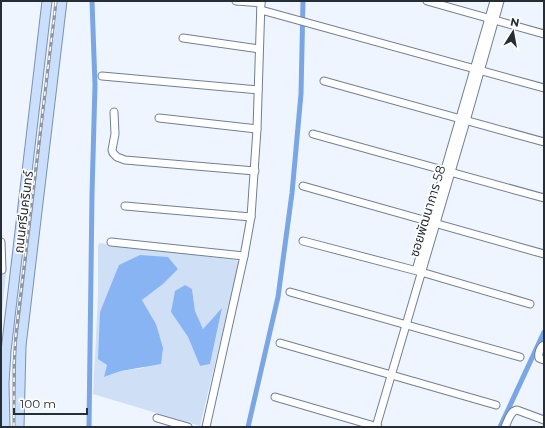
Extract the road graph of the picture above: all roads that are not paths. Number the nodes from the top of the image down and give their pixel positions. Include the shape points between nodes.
1 (47, 1) edge
2 (62, 1) edge
3 (236, 1) edge
4 (427, 1) edge
5 (494, 1) edge
6 (500, 1) edge
7 (261, 5) edge
8 (491, 19) junction
9 (544, 34) edge
10 (183, 38) dead end
11 (260, 48) junction
12 (477, 70) junction
13 (102, 76) dead end
14 (324, 81) dead end
15 (544, 88) edge
16 (258, 90) junction
17 (114, 112) dead end
18 (159, 118) dead end
19 (462, 120) junction
20 (257, 129) junction
21 (314, 134) dead end
22 (544, 142) edge
23 (255, 171) junction
24 (448, 171) junction
25 (303, 186) dead end
26 (544, 198) edge
27 (125, 206) dead end
28 (251, 217) junction
29 (433, 222) junction
30 (303, 241) dead end
31 (1, 242) edge
32 (111, 242) dead end
33 (544, 254) edge
34 (244, 256) junction
35 (2, 270) edge
36 (14, 271) junction
37 (419, 272) junction
38 (290, 292) dead end
39 (530, 304) dead end
40 (403, 324) junction
41 (280, 343) dead end
42 (544, 345) edge
43 (520, 357) dead end
44 (544, 360) edge
45 (388, 375) junction
46 (275, 397) dead end
47 (496, 405) dead end
48 (157, 418) dead end
49 (544, 420) edge
50 (374, 426) edge
51 (5, 427) edge
52 (19, 427) edge
53 (188, 427) edge
54 (206, 427) edge
55 (505, 427) edge

1 - 36 main road, ถนนศรีนครินทร์
2 - 52 main road, ถนนศรีนครินทร์ via 21,346
3 - 7 street
4 - 8 street
5 - 8 street, ซอยพัฒนาการ 58
6 - 8 street, ซอยพัฒนาการ 58
7 - 11 street
7 - 12 street via 299,20
8 - 9 street
8 - 12 street, ซอยพัฒนาการ 58
10 - 11 street
11 - 16 street
12 - 15 street
12 - 19 street, ซอยพัฒนาการ 58
13 - 16 street
14 - 19 street
16 - 20 street
17 - 23 street via 115,134 112,150 113,154 125,160
18 - 20 street
19 - 22 street
19 - 24 street, ซอยพัฒนาการ 58
20 - 23 street
21 - 24 street
23 - 28 street
24 - 26 street
24 - 29 street, ซอยพัฒนาการ 58
25 - 29 street
27 - 28 street
28 - 34 street
29 - 33 street
29 - 37 street, ซอยพัฒนาการ 58
30 - 37 street
31 - 35 street
32 - 34 street
34 - 54 street
35 - 36 street
36 - 51 main road, ถนนศรีนครินทร์ via 4,383
37 - 39 street
37 - 40 street, ซอยพัฒนาการ 58
38 - 40 street
40 - 43 street
40 - 45 street, ซอยพัฒนาการ 58
41 - 45 street
42 - 44 street via 538,355
45 - 47 street
45 - 50 street, ซอยพัฒนาการ 58
46 - 50 street
48 - 53 street
49 - 55 street via 515,410

